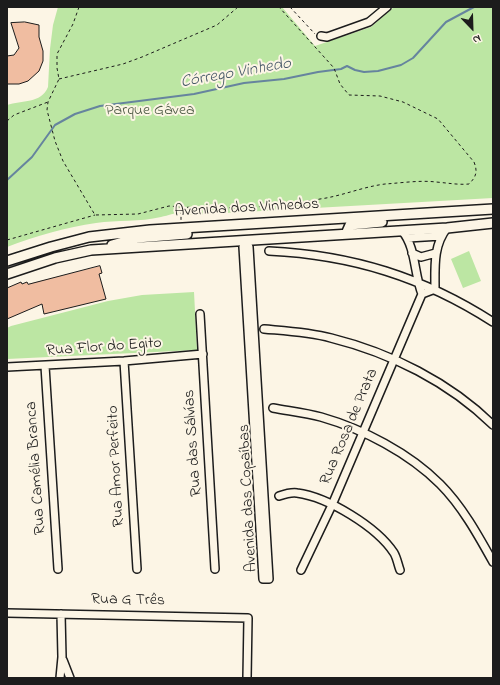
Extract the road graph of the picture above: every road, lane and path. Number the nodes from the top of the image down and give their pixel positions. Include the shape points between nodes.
1 (79, 7) edge
2 (238, 7) edge
3 (279, 7) edge
4 (290, 7) edge
5 (387, 7) edge
6 (321, 36) joint
7 (59, 79) junction
8 (48, 102) junction
9 (7, 121) edge
10 (181, 207) junction
11 (493, 209) edge
12 (453, 212) junction
13 (95, 215) junction
14 (493, 223) edge
15 (184, 228) junction
16 (447, 228) junction
17 (346, 234) junction
18 (405, 235) junction
19 (441, 236) junction
20 (7, 240) edge
21 (246, 241) junction
22 (91, 250) junction
23 (269, 251) dead end
24 (412, 253) junction
25 (436, 253) junction
26 (7, 261) edge
27 (7, 274) edge
28 (417, 281) junction
29 (435, 289) junction
30 (422, 294) junction
31 (200, 314) dead end
32 (493, 322) edge
33 (264, 329) dead end
34 (202, 354) junction
35 (395, 359) junction
36 (124, 361) junction
37 (45, 366) junction
38 (7, 367) edge
39 (273, 408) dead end
40 (493, 425) edge
41 (363, 433) junction
42 (279, 496) dead end
43 (332, 505) junction
44 (493, 562) edge
45 (58, 569) dead end
46 (137, 569) dead end
47 (215, 569) dead end
48 (301, 570) dead end
49 (400, 570) dead end
50 (7, 613) edge
51 (61, 614) junction
52 (62, 658) junction
53 (60, 678) edge
54 (70, 678) edge
55 (247, 678) edge

1 - 7 path via 57,54
2 - 7 path via 217,25 142,57
3 - 10 path via 334,68 349,95 380,96 403,102 438,119 474,162 477,169 475,178 469,184 458,185 435,182 384,184 338,196 266,206 226,209
4 - 6 path via 310,29
5 - 6 street via 369,22
7 - 8 path
8 - 9 path via 20,112
8 - 13 path via 47,110 52,132 63,161
10 - 13 path via 169,206 138,214
10 - 15 path via 179,212
11 - 12 main road, Avenida dos Vinhedos
12 - 15 main road, Avenida dos Vinhedos
12 - 17 main road via 350,225
13 - 20 path
14 - 16 main road, Avenida dos Vinhedos
15 - 22 main road via 187,234 137,238
15 - 26 main road, Avenida dos Vinhedos via 89,237
16 - 18 main road, Avenida dos Vinhedos
16 - 19 street
17 - 18 main road, Avenida dos Vinhedos
17 - 21 main road, Avenida dos Vinhedos
18 - 19 street
18 - 24 street
19 - 25 street
21 - 21 street, Avenida das Copaíbas via 243,247 263,579 269,579 249,247
21 - 22 main road, Avenida dos Vinhedos
22 - 27 main road, Avenida dos Vinhedos via 55,258
23 - 28 street via 328,256
24 - 25 street via 421,257
24 - 28 street
25 - 29 street
28 - 29 street
28 - 30 street
29 - 30 street
29 - 32 street
30 - 35 street, Rua Rosa de Prata
31 - 34 street, Rua das Sálvías
33 - 35 street via 330,337
34 - 36 street, Rua Flor do Egito
34 - 47 street, Rua das Sálvías
35 - 40 street via 454,393
35 - 41 street, Rua Rosa de Prata
36 - 37 street, Rua Flor do Egito
36 - 46 street, Rua Amor Perfeito
37 - 38 street, Rua Flor do Egito
37 - 45 street, Rua Camélia Branca
39 - 41 street via 322,417
41 - 43 street, Rua Rosa de Prata
41 - 44 street via 390,446 440,484 473,526
42 - 43 street via 297,493
43 - 48 street, Rua Rosa de Prata
43 - 49 street via 368,526 378,535 395,554
50 - 51 street, Rua G Três
51 - 52 street
51 - 55 street, Rua G Três via 248,618
52 - 53 street
52 - 54 street

